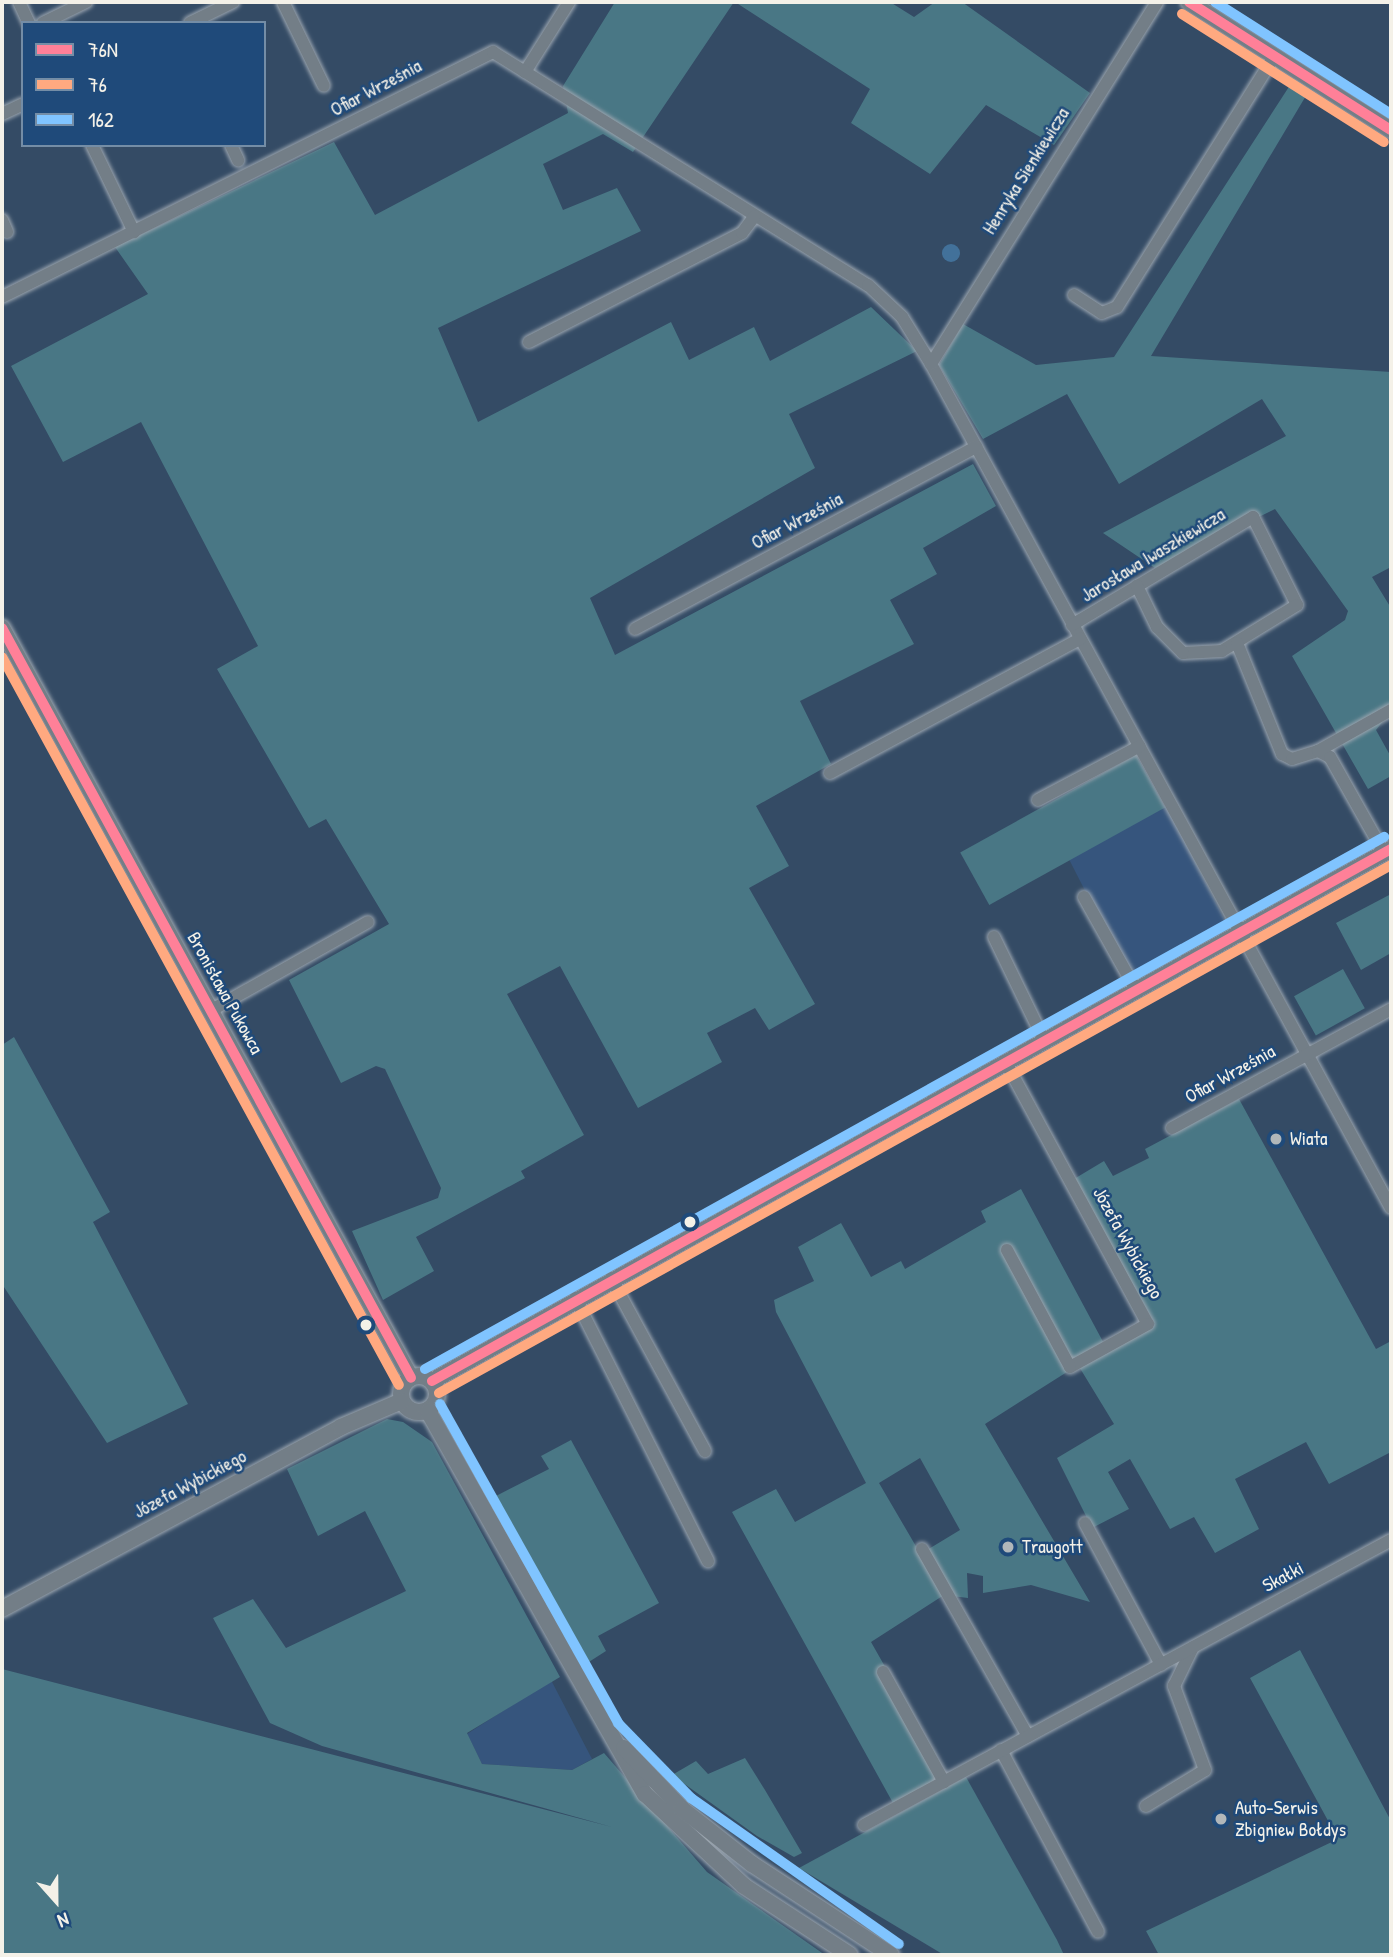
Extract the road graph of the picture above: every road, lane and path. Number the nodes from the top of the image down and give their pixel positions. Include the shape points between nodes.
1 (19, 2) edge
2 (86, 2) edge
3 (233, 2) edge
4 (283, 2) edge
5 (569, 2) edge
6 (1157, 2) edge
7 (1189, 2) edge
8 (28, 21) edge
9 (47, 21) edge
10 (194, 21) edge
11 (1274, 57) junction
12 (525, 72) junction
13 (324, 86) dead end
14 (21, 105) edge
15 (2, 114) edge
16 (1391, 130) edge
17 (93, 147) edge
18 (232, 147) edge
19 (238, 160) dead end
20 (755, 216) junction
21 (134, 232) junction
22 (1074, 295) dead end
23 (2, 297) edge
24 (529, 342) dead end
25 (931, 364) junction
26 (976, 447) junction
27 (1137, 586) junction
28 (1072, 625) junction
29 (2, 628) edge
30 (635, 629) dead end
31 (1080, 639) junction
32 (1237, 643) junction
33 (1391, 710) edge
34 (1140, 746) junction
35 (1318, 751) junction
36 (830, 773) dead end
37 (1038, 800) dead end
38 (1387, 851) edge
39 (1084, 897) dead end
40 (368, 922) dead end
41 (1242, 931) junction
42 (994, 937) dead end
43 (1136, 990) junction
44 (1391, 1009) edge
45 (210, 1011) junction
46 (1044, 1040) junction
47 (1308, 1054) junction
48 (1005, 1061) junction
49 (1172, 1128) dead end
50 (1391, 1208) edge
51 (1007, 1250) dead end
52 (611, 1278) junction
53 (575, 1298) junction
54 (411, 1378) junction
55 (432, 1381) junction
56 (402, 1401) junction
57 (428, 1410) junction
58 (705, 1451) dead end
59 (1085, 1523) dead end
60 (1391, 1540) edge
61 (922, 1549) dead end
62 (709, 1561) dead end
63 (2, 1609) edge
64 (1193, 1647) junction
65 (1161, 1665) junction
66 (883, 1672) dead end
67 (607, 1731) junction
68 (1028, 1736) junction
69 (1002, 1750) junction
70 (944, 1782) junction
71 (1146, 1806) dead end
72 (864, 1825) dead end
73 (1098, 1932) dead end
74 (850, 1955) edge
75 (891, 1955) edge

1 - 8 street
2 - 9 street
3 - 10 street
4 - 13 street
5 - 12 street
6 - 25 street, Henryka Sienkiewicza
7 - 11 street
11 - 16 street
11 - 22 street via 1117,307 1102,313
12 - 20 street, Ofiar Września
12 - 21 street, Ofiar Września via 493,52 480,55
14 - 15 street
17 - 21 street
18 - 19 street
20 - 24 street via 741,233
20 - 25 street, Ofiar Września via 868,285 902,317
21 - 23 street, Ofiar Września
25 - 26 street, Ofiar Września
26 - 28 street, Ofiar Września
26 - 30 street, Ofiar Września
27 - 28 street, Jarosława Iwaszkiewicza
27 - 32 street via 1157,627 1183,653 1200,655
27 - 32 street, Jarosława Iwaszkiewicza via 1253,517 1297,605
28 - 31 street, Ofiar Września
29 - 45 street, Bronisława Pukowca
31 - 34 street, Ofiar Września
31 - 36 street
32 - 35 street via 1282,754 1292,759
33 - 35 street
34 - 37 street
34 - 41 street, Ofiar Września
35 - 38 street via 1330,757
38 - 41 street
39 - 43 street
40 - 45 street
41 - 43 street
41 - 47 street, Ofiar Września
42 - 46 street
43 - 46 street
44 - 47 street
45 - 54 street, Bronisława Pukowca
46 - 48 street
47 - 49 street, Ofiar Września
47 - 50 street, Ofiar Września
48 - 51 street, Józefa Wybickiego via 1148,1324 1070,1367
48 - 52 street
52 - 53 street
52 - 58 street
53 - 55 street
53 - 62 street
54 - 55 street
54 - 56 street
55 - 57 street via 437,1397
56 - 57 street via 413,1412
56 - 63 street, Józefa Wybickiego via 341,1427
57 - 67 street
59 - 65 street
60 - 64 street, Skałki
61 - 68 street
64 - 65 street, Skałki
64 - 71 street via 1174,1686 1205,1770
65 - 68 street, Skałki
66 - 70 street
67 - 74 street via 627,1769 670,1821 744,1886
67 - 75 street via 682,1810
68 - 69 street, Skałki
69 - 70 street, Skałki
69 - 73 street
70 - 72 street, Skałki

